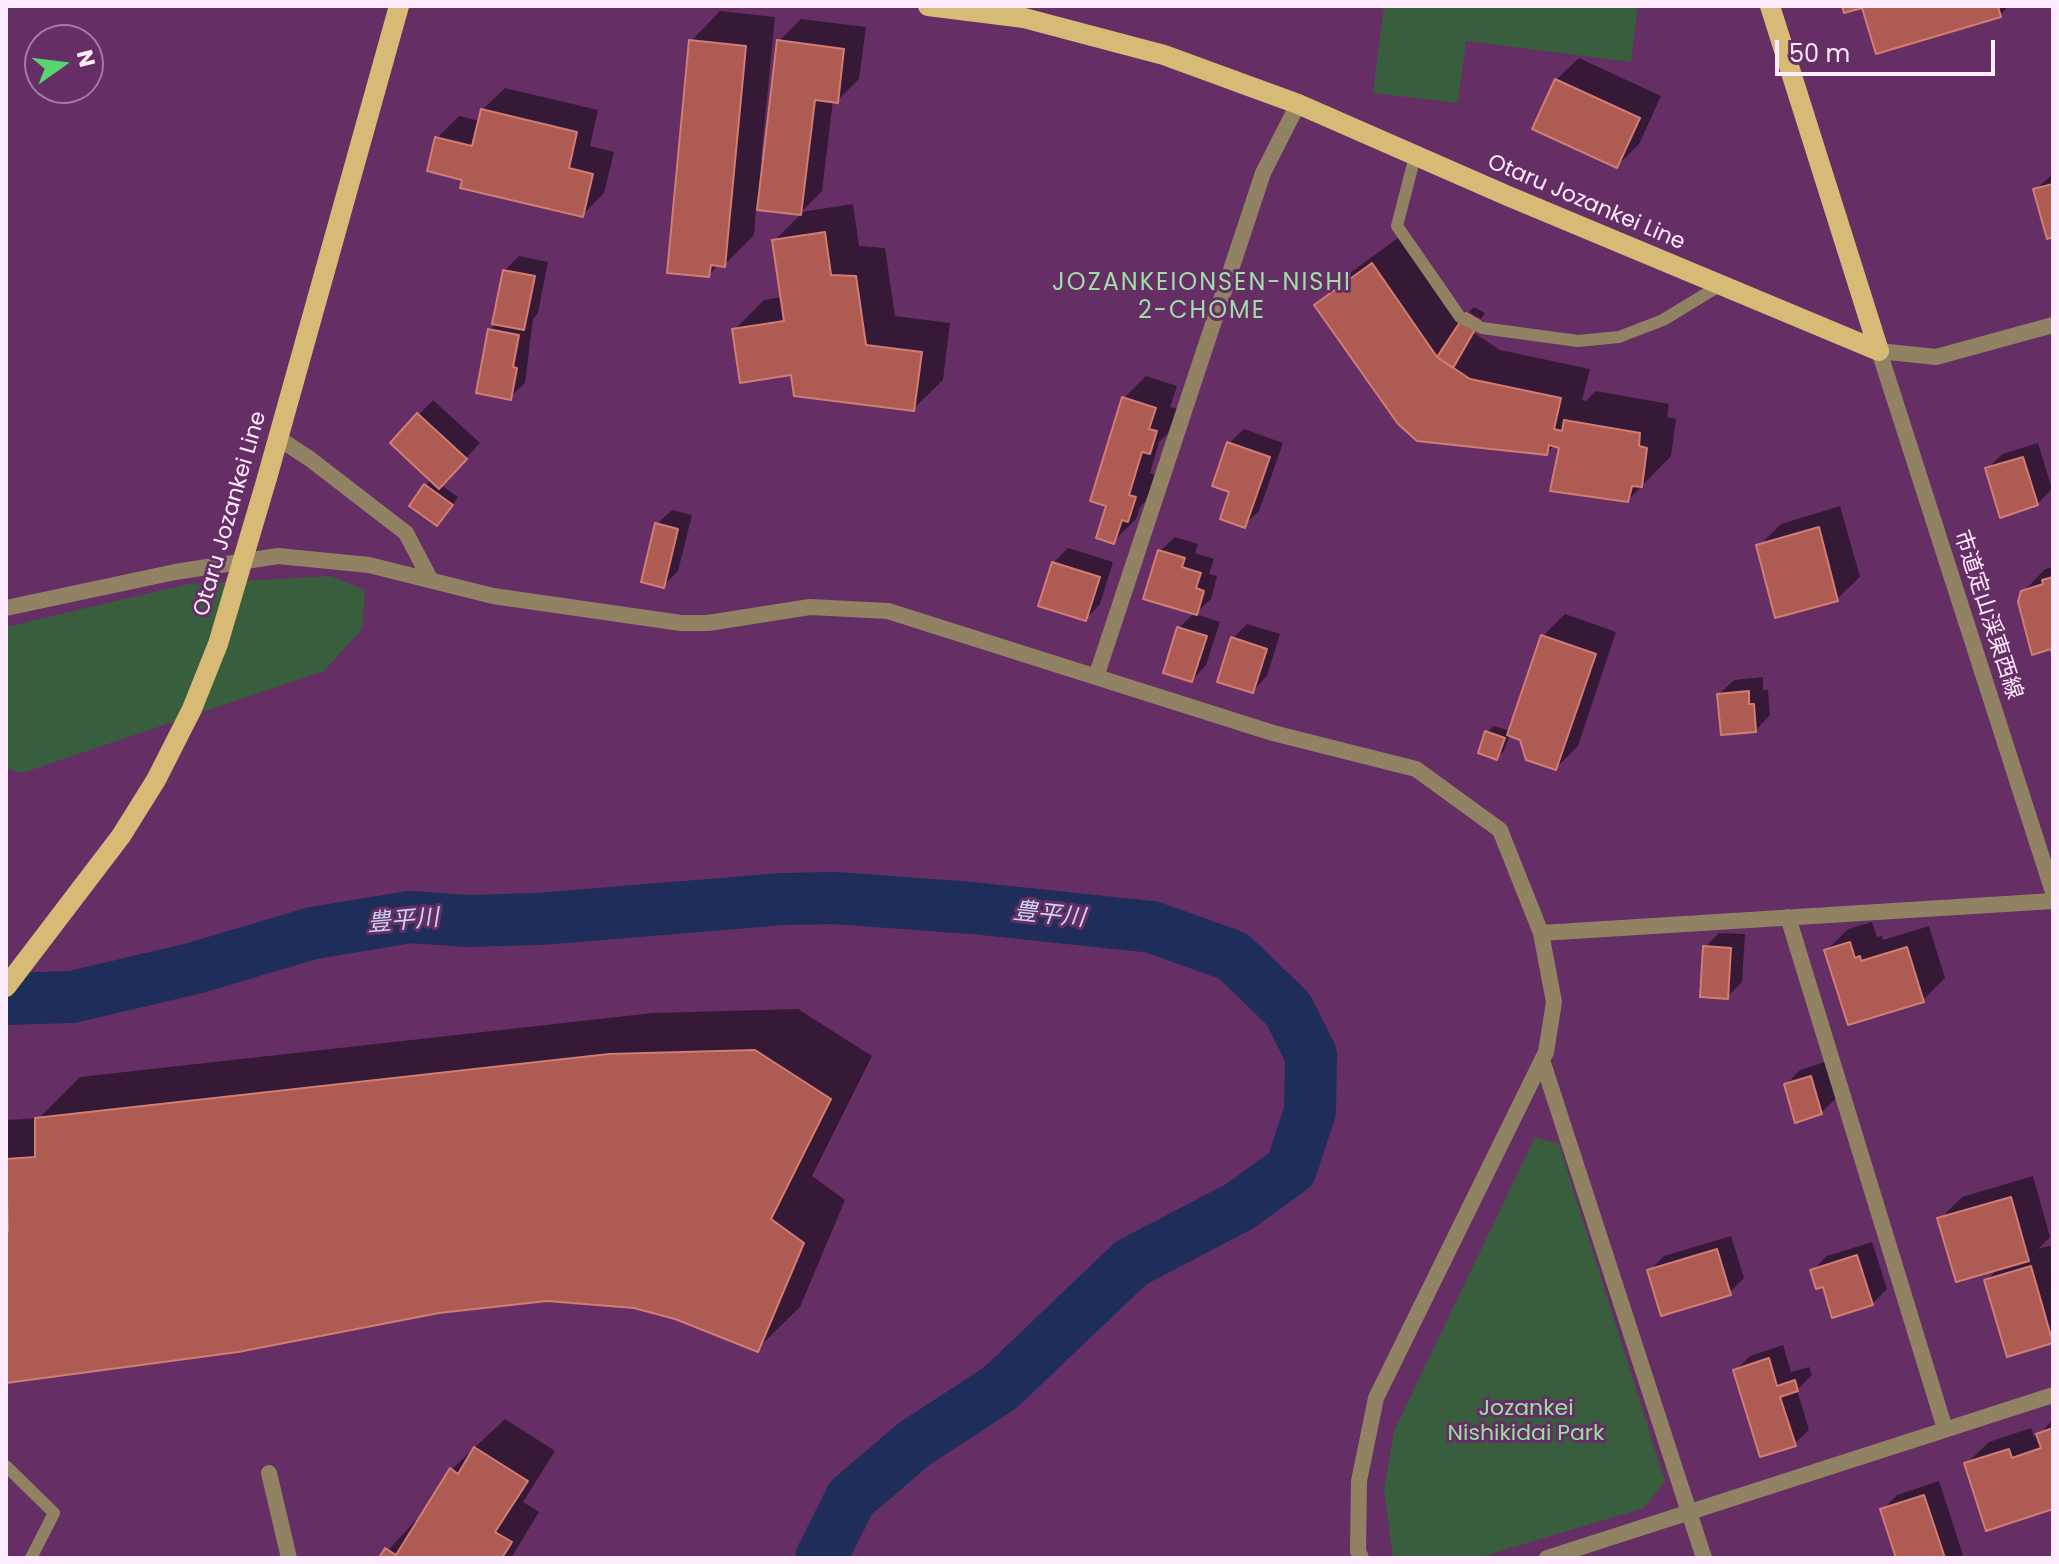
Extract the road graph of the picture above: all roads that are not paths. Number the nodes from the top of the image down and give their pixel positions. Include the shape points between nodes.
1 (399, 6) edge
2 (928, 6) edge
3 (1770, 6) edge
4 (1298, 104) junction
5 (1415, 156) junction
6 (1719, 286) junction
7 (2053, 325) edge
8 (1879, 351) junction
9 (278, 438) junction
10 (430, 579) junction
11 (6, 608) edge
12 (1096, 677) junction
13 (2053, 892) edge
14 (2053, 901) edge
15 (1788, 917) junction
16 (1541, 933) junction
17 (6, 987) edge
18 (1542, 1060) junction
19 (2053, 1395) edge
20 (1945, 1429) junction
21 (6, 1466) edge
22 (269, 1473) dead end
23 (1689, 1511) junction
24 (31, 1558) edge
25 (289, 1558) edge
26 (1361, 1558) edge
27 (1547, 1558) edge
28 (1704, 1558) edge

1 - 9 main road, Otaru Jozankei Line
2 - 4 main road, Otaru Jozankei Line via 1024,18 1136,47
3 - 8 main road
4 - 5 main road, Otaru Jozankei Line
4 - 12 street via 1263,173
5 - 6 main road, Otaru Jozankei Line
5 - 6 lane via 1397,226 1460,317 1482,328 1578,341 1619,337 1663,320
6 - 8 main road, Otaru Jozankei Line
7 - 8 street via 1936,357
8 - 13 street, 市道定山渓東西線
9 - 10 street via 406,533
9 - 17 main road, Otaru Jozankei Line, bridge via 218,644 192,709 121,836
10 - 11 street via 369,565 278,556
10 - 12 street via 493,596 681,623 810,607 888,611
12 - 16 street via 1273,733 1416,769 1500,830
14 - 15 street
15 - 16 street
15 - 20 street
16 - 18 street via 1554,1002
18 - 23 street
18 - 26 street via 1376,1398 1359,1481
19 - 20 street
20 - 23 street
21 - 24 lane via 54,1513
22 - 25 street
23 - 27 street
23 - 28 street

